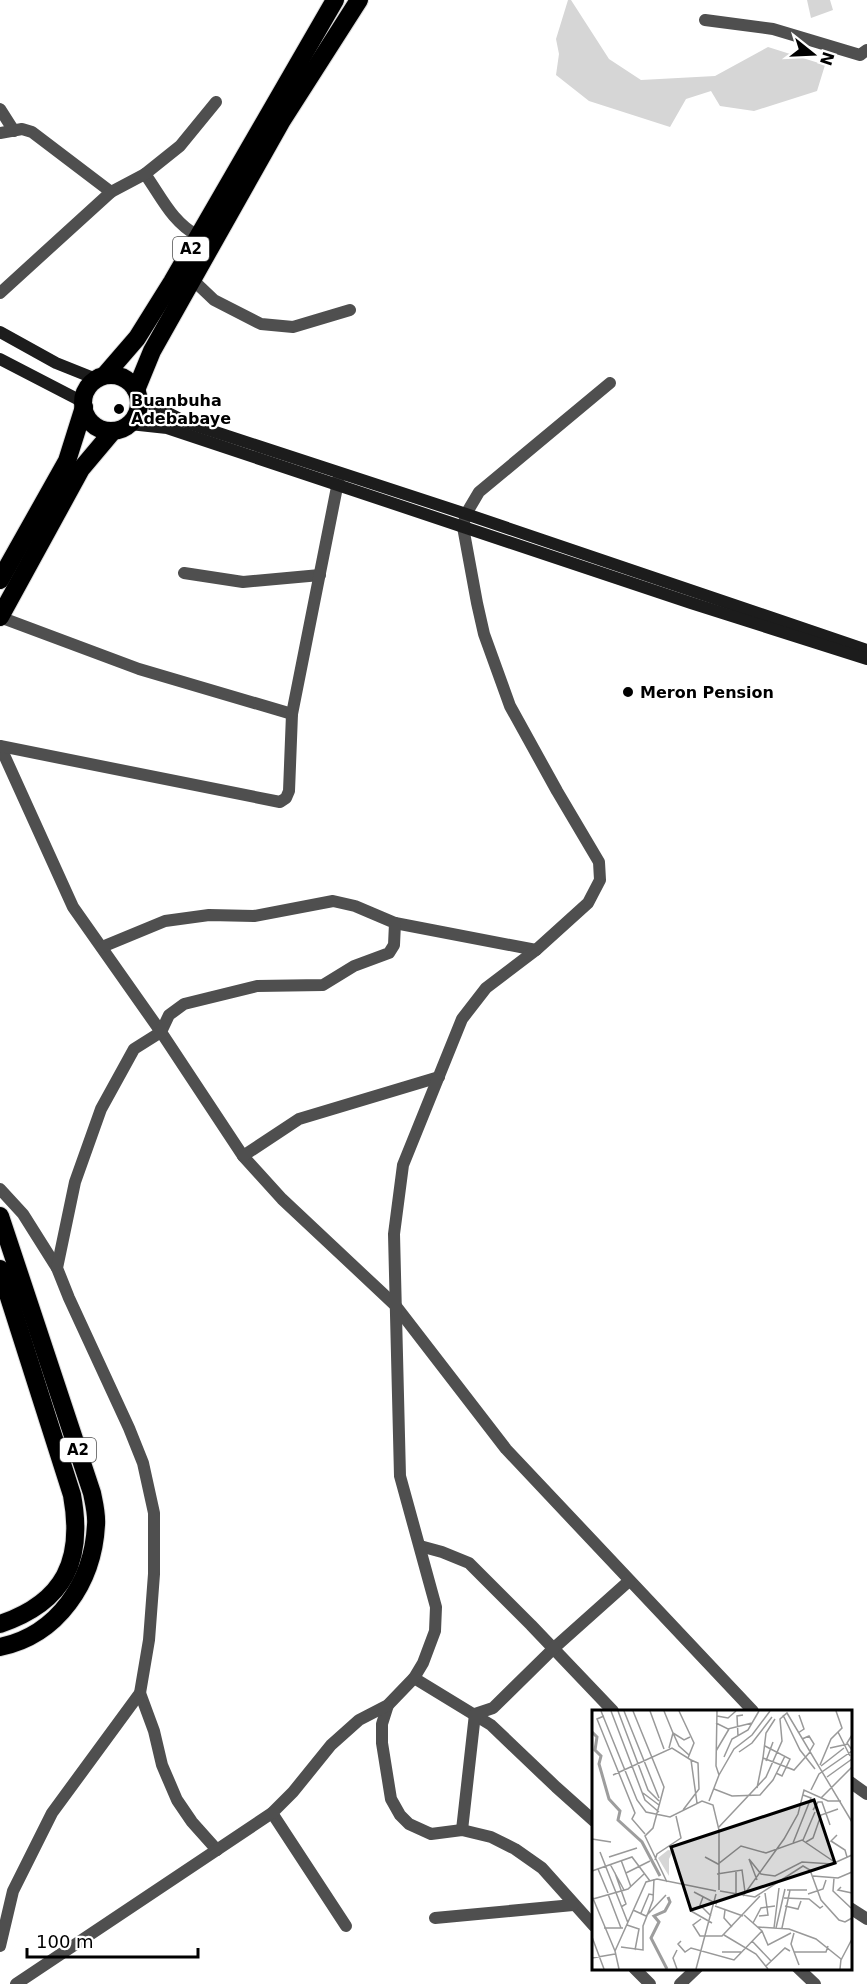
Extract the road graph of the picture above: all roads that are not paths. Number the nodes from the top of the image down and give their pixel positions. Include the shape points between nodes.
1 (335, 0) edge
2 (359, 0) edge
3 (705, 20) dead end
4 (867, 50) edge
5 (302, 73) junction
6 (216, 102) dead end
7 (0, 109) edge
8 (274, 119) junction
9 (14, 131) junction
10 (0, 133) edge
11 (144, 174) junction
12 (111, 192) junction
13 (198, 236) junction
14 (193, 280) junction
15 (0, 293) edge
16 (350, 310) dead end
17 (0, 332) edge
18 (0, 359) edge
19 (100, 377) junction
20 (610, 383) dead end
21 (137, 394) junction
22 (84, 405) junction
23 (121, 427) junction
24 (340, 473) junction
25 (338, 486) junction
26 (466, 514) junction
27 (464, 527) junction
28 (184, 573) dead end
29 (320, 575) junction
30 (0, 580) edge
31 (0, 617) edge
32 (867, 650) edge
33 (867, 659) edge
34 (292, 714) junction
35 (396, 923) junction
36 (102, 947) junction
37 (537, 951) junction
38 (161, 1032) junction
39 (439, 1077) junction
40 (243, 1156) junction
41 (0, 1189) edge
42 (0, 1216) edge
43 (57, 1268) junction
44 (0, 1269) edge
45 (395, 1305) junction
46 (75, 1546) junction
47 (420, 1546) junction
48 (93, 1552) junction
49 (628, 1581) junction
50 (0, 1624) edge
51 (0, 1647) edge
52 (554, 1648) junction
53 (414, 1678) junction
54 (140, 1693) junction
55 (388, 1705) junction
56 (612, 1710) edge
57 (752, 1710) edge
58 (475, 1714) junction
59 (852, 1783) edge
60 (867, 1794) edge
61 (272, 1813) junction
62 (592, 1819) edge
63 (462, 1830) junction
64 (217, 1850) junction
65 (573, 1905) junction
66 (852, 1909) edge
67 (435, 1918) dead end
68 (867, 1919) edge
69 (592, 1924) edge
70 (345, 1926) dead end
71 (0, 1946) edge
72 (635, 1969) edge
73 (696, 1969) edge
74 (799, 1969) edge
75 (650, 1983) edge
76 (16, 1984) edge
77 (636, 1984) edge
78 (680, 1984) edge
79 (815, 1984) edge

1 - 5 highway
2 - 5 highway
3 - 4 street via 773,29 860,55
5 - 8 highway
6 - 11 street via 180,146
7 - 9 street
8 - 13 highway, A2
8 - 14 highway, A2
9 - 10 street
9 - 12 street via 32,132
11 - 12 street
11 - 13 street via 173,217
12 - 15 street
13 - 19 highway, A2 via 137,338
14 - 16 street via 214,300 261,324 293,327
14 - 21 highway, A2 via 148,360
17 - 19 street via 56,363
18 - 22 street
19 - 21 highway via 123,377
19 - 22 highway, A2 via 89,385
20 - 26 street via 479,492
21 - 23 highway, A2 via 135,416
21 - 24 street via 188,423
22 - 23 highway via 89,420 96,426 104,430
22 - 30 highway, A2 via 67,461
23 - 25 street via 167,428
23 - 31 highway, A2 via 81,469
24 - 25 street
24 - 26 street
25 - 27 street
25 - 29 street
26 - 27 street
26 - 32 street
27 - 33 street
27 - 37 street via 484,634 510,706 599,862 600,880 588,903
28 - 29 street via 243,582
29 - 34 street
31 - 34 street via 139,669
34 - 36 street via 289,791 280,802 0,746 73,907
35 - 36 street via 333,900 254,916 208,915 165,921
35 - 37 street
35 - 38 street via 394,945 389,953 347,969 323,985 257,986 184,1004 169,1015
36 - 38 street
37 - 39 street via 486,988 462,1020
38 - 40 street
38 - 43 street via 134,1049 101,1109 75,1182
39 - 40 street via 299,1119
39 - 45 street via 403,1165 394,1234
40 - 45 street via 282,1199
41 - 43 street via 23,1214
42 - 48 highway, A2 via 92,1492 96,1522
43 - 54 street via 129,1428 143,1464 154,1513 149,1641
44 - 46 highway, A2 via 72,1495 77,1520
45 - 47 street via 400,1476
45 - 49 street via 506,1449
46 - 48 highway
46 - 50 highway, A2 via 59,1586 47,1599 33,1611
47 - 52 street via 469,1563
47 - 53 street via 436,1606 436,1623
48 - 51 highway, A2 via 87,1574 69,1604 45,1629 17,1644
49 - 52 street
49 - 57 street
52 - 56 street
52 - 58 street via 493,1708
53 - 55 street
53 - 58 street
54 - 64 street via 177,1800
54 - 71 street via 52,1813 13,1891
55 - 61 street via 359,1720 331,1745
55 - 63 street via 382,1743 391,1799 400,1815 431,1834
58 - 62 street
58 - 63 street
59 - 60 street
61 - 64 street
61 - 70 street
63 - 65 street via 491,1837 515,1849 542,1868
64 - 76 street
65 - 67 street
65 - 69 street
66 - 68 street
72 - 75 street
73 - 78 street
74 - 79 street
75 - 77 street

